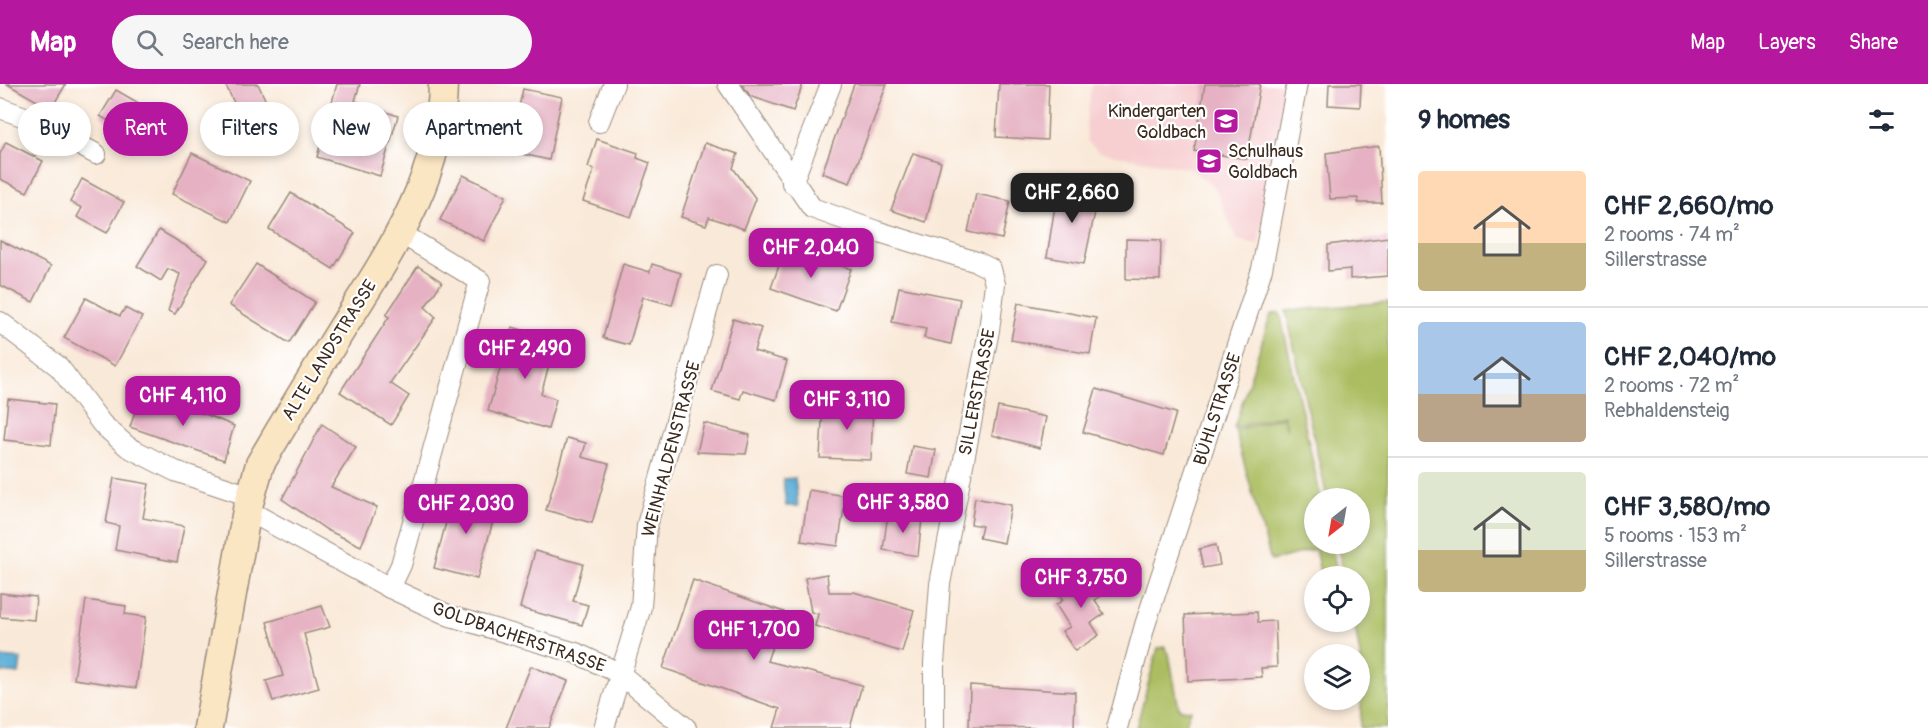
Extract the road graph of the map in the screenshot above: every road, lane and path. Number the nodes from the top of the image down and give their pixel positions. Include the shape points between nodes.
1 (443, 84) edge
2 (614, 84) edge
3 (728, 84) edge
4 (831, 84) edge
5 (1297, 84) edge
6 (0, 108) edge
7 (599, 122) dead end
8 (96, 154) dead end
9 (792, 183) junction
10 (402, 234) junction
11 (717, 275) dead end
12 (0, 321) edge
13 (248, 503) junction
14 (390, 588) junction
15 (619, 673) junction
16 (208, 728) edge
17 (604, 728) edge
18 (686, 728) edge
19 (934, 728) edge
20 (1117, 728) edge

1 - 10 main road, ALTE LANDSTRASSE via 443,112 429,168
2 - 7 street
3 - 9 street
4 - 9 street
5 - 20 street, BÜHLSTRASSE via 1262,269 1145,625
6 - 8 street via 33,120
9 - 19 street, SILLERSTRASSE via 812,208 977,262 991,270 995,284 940,584
10 - 13 main road, ALTE LANDSTRASSE via 270,446
10 - 14 street via 480,281 401,565
11 - 15 street, WEINHALDENSTRASSE via 646,525 641,607
12 - 13 street, GOLDBACHERSTRASSE via 58,368 102,424 128,447
13 - 14 street, GOLDBACHERSTRASSE
13 - 16 main road, ALTE LANDSTRASSE
14 - 15 street, GOLDBACHERSTRASSE via 450,616 576,653
15 - 17 street, WEINHALDENSTRASSE
15 - 18 street, GOLDBACHERSTRASSE

